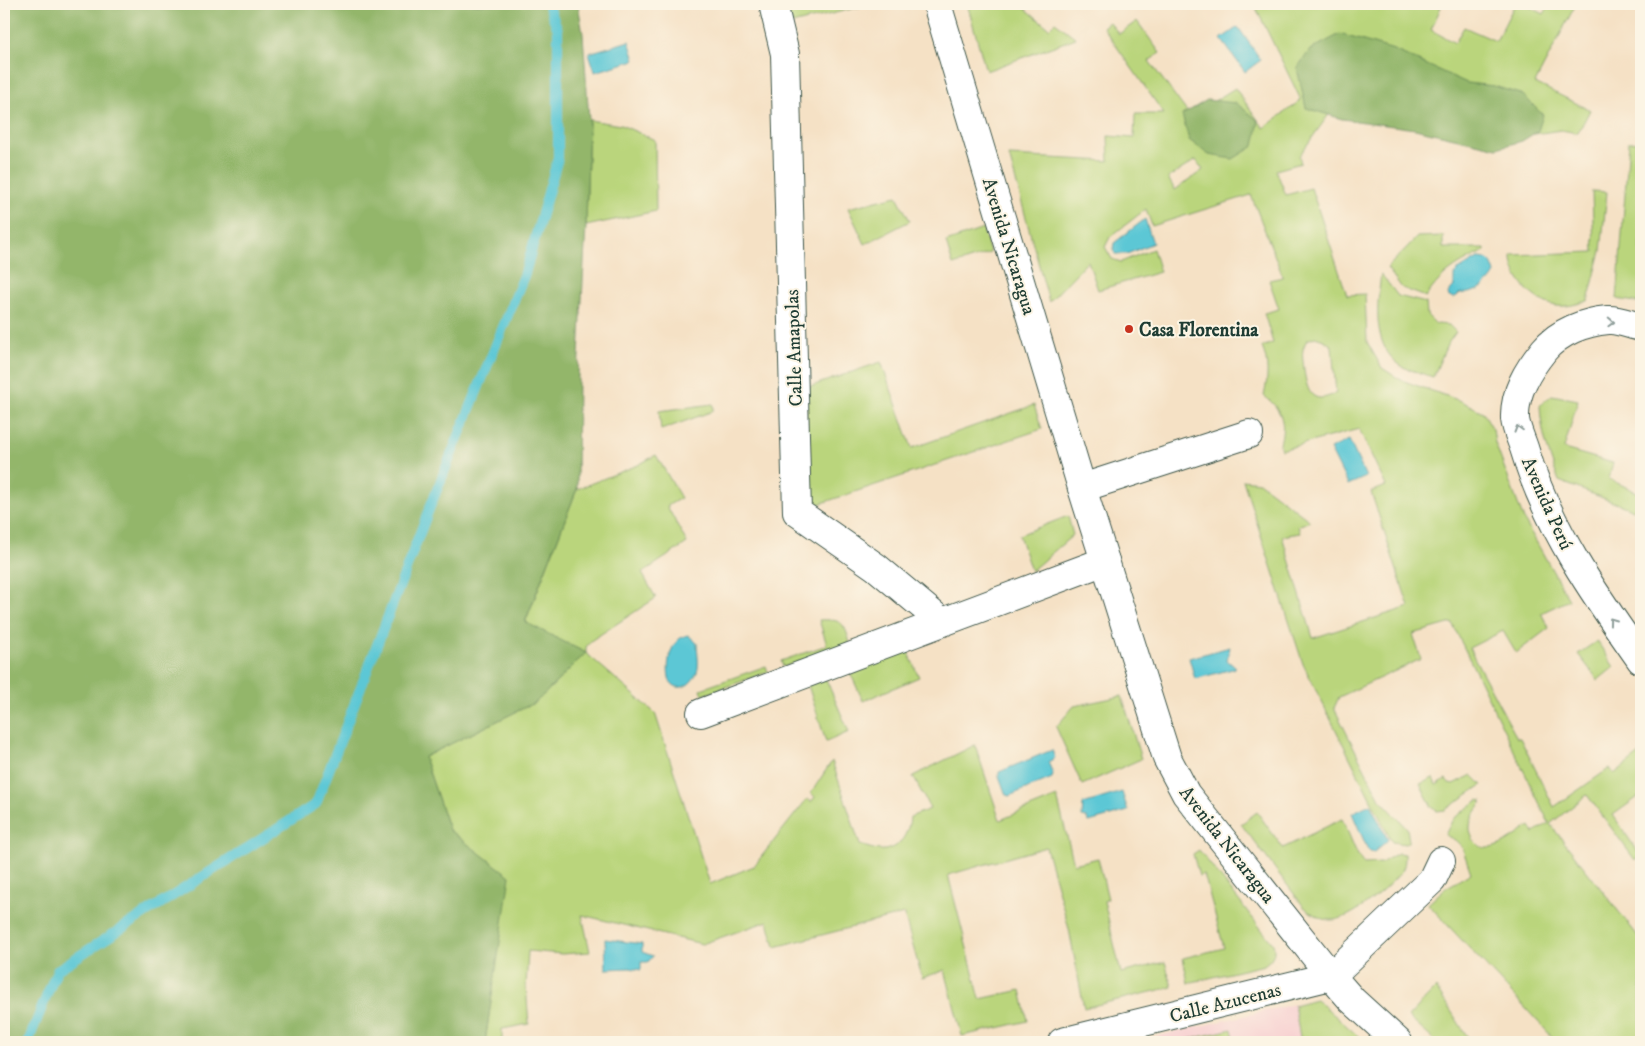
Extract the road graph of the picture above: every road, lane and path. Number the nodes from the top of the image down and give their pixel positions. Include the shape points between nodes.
1 (772, 4) edge
2 (937, 4) edge
3 (1641, 327) edge
4 (1249, 434) dead end
5 (1082, 488) junction
6 (1105, 561) junction
7 (942, 622) junction
8 (1641, 660) edge
9 (701, 713) dead end
10 (1440, 861) dead end
11 (1331, 976) junction
12 (1062, 1042) edge
13 (1398, 1042) edge

1 - 7 street, Calle Amapolas via 785,54 797,512 876,567
2 - 5 street, Avenida Nicaragua
8 -> 3 street, Avenida Perú via 1602,607 1559,532 1532,476 1515,419 1517,396 1527,371 1548,346 1573,328 1609,320
4 - 5 street
5 - 6 street, Avenida Nicaragua
6 - 7 street
6 - 11 street, Avenida Nicaragua via 1167,758 1182,786
7 - 9 street
10 - 11 street via 1432,880
11 - 12 street, Calle Azucenas
11 - 13 street, Avenida Nicaragua

